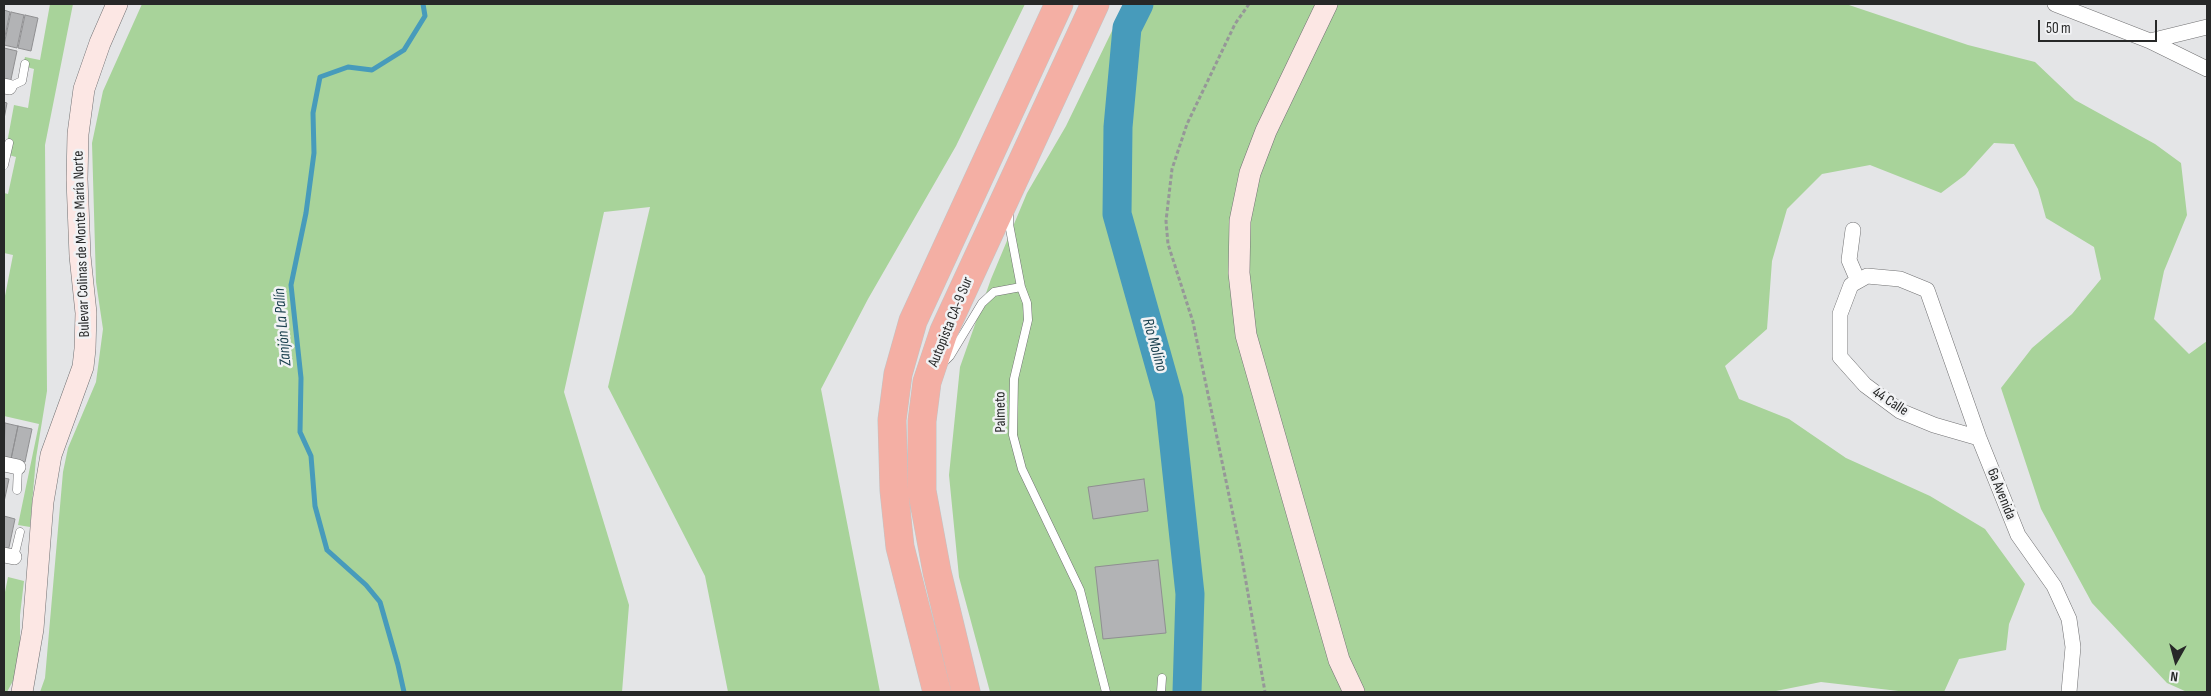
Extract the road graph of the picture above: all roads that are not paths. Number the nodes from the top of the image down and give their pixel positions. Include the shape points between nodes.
1 (117, 4) edge
2 (1059, 4) edge
3 (1095, 4) edge
4 (1327, 4) edge
5 (2055, 4) edge
6 (2207, 28) edge
7 (2150, 40) junction
8 (24, 64) dead end
9 (2207, 69) edge
10 (6, 86) edge
11 (9, 143) dead end
12 (4, 165) edge
13 (1009, 190) junction
14 (1854, 230) dead end
15 (1854, 283) junction
16 (1021, 287) junction
17 (927, 382) junction
18 (1979, 438) junction
19 (11, 466) edge
20 (17, 490) dead end
21 (20, 532) dead end
22 (9, 556) edge
23 (1162, 678) dead end
24 (22, 692) edge
25 (937, 692) edge
26 (966, 692) edge
27 (1106, 692) edge
28 (1161, 692) edge
29 (1354, 692) edge
30 (2069, 692) edge

1 - 24 main road, Bulevar Colinas de Monte María Norte via 100,43 83,98 78,134 85,349 83,367 51,455 33,629
2 - 25 highway via 913,321 898,374 892,420 900,546
3 - 13 highway, Autopista CA-9 Sur
4 - 29 main road via 1266,131 1250,173 1240,221 1239,272 1246,335 1339,660
5 - 7 street
6 - 7 street
7 - 9 street
8 - 10 lane via 22,80 16,85
11 - 12 lane
13 - 16 lane, Palmeto via 1009,224
13 - 17 highway, Autopista CA-9 Sur via 944,331
14 - 15 street via 1849,260
15 - 18 street, 6a Avenida via 1867,276 1900,279 1927,290
15 - 18 street, 44 Calle via 1840,314 1840,357 1865,385 1900,411
16 - 17 lane via 994,292 982,303 950,356
16 - 27 lane, Palmeto via 1027,303 1028,320 1014,378 1014,435 1022,469 1080,590
17 - 26 highway, Autopista CA-9 Sur via 922,421 922,491 937,572
18 - 30 street, 6a Avenida via 2018,535 2054,586 2069,619 2073,647
19 - 20 lane
21 - 22 lane
23 - 28 lane

